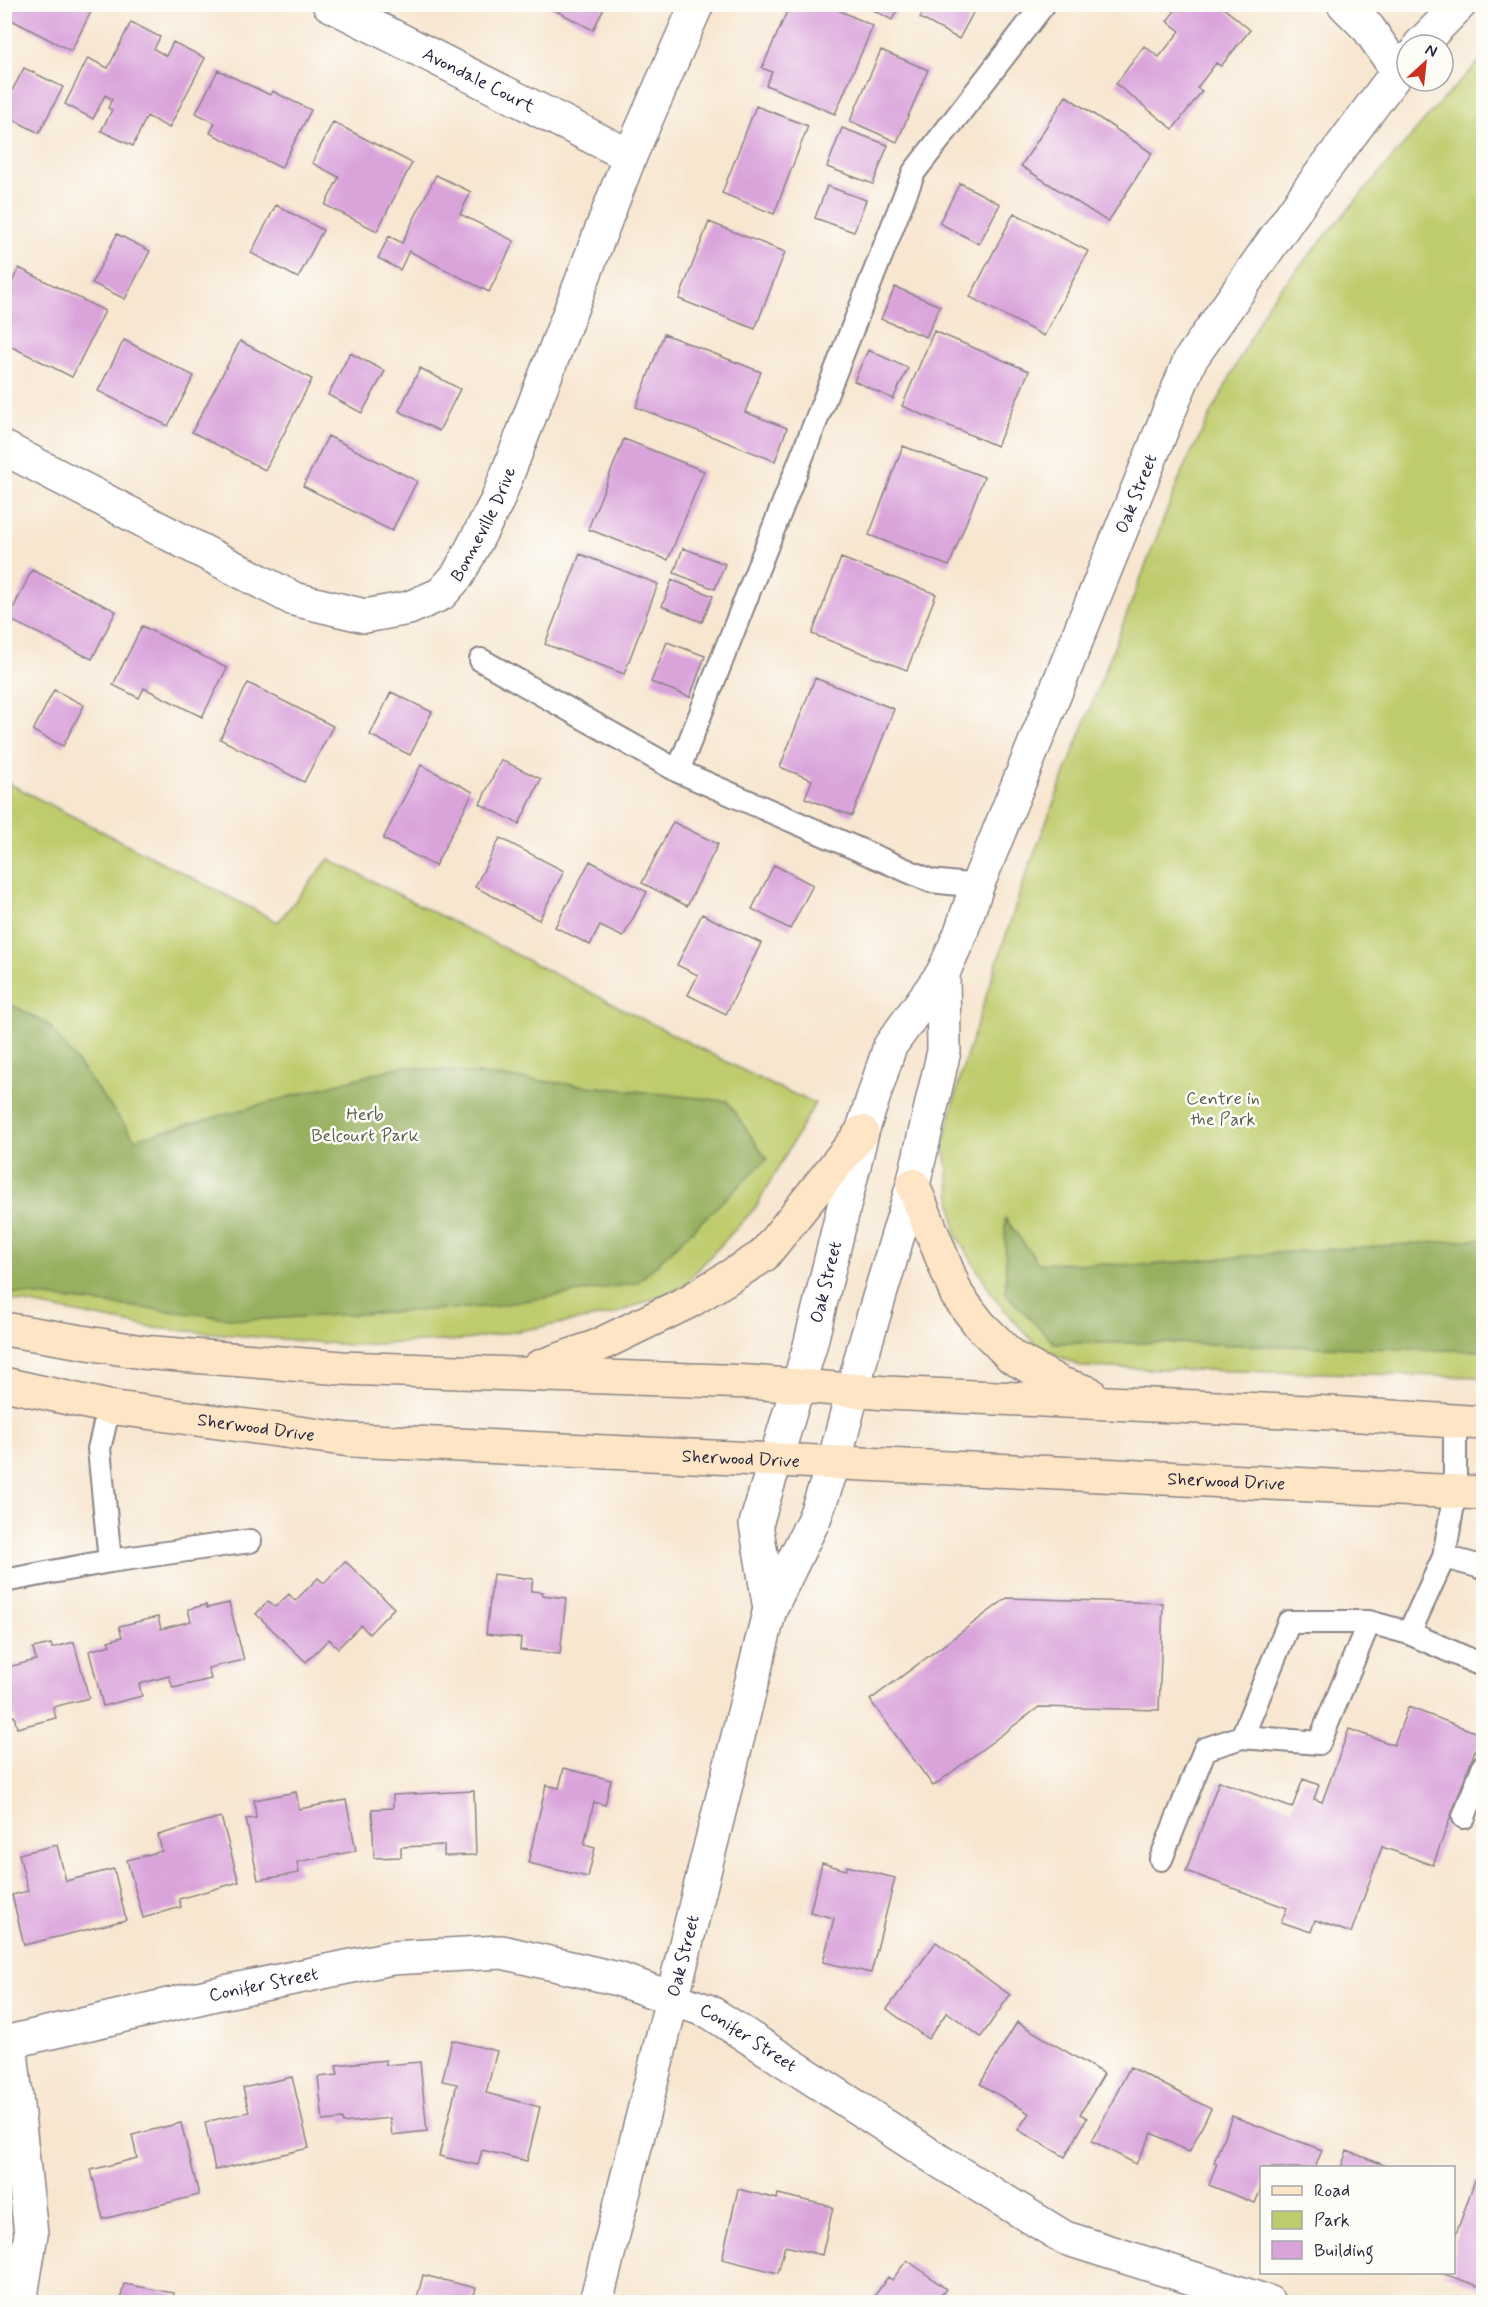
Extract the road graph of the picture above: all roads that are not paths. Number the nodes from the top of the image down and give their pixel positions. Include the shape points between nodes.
1 (329, 4) edge
2 (697, 4) edge
3 (1044, 4) edge
4 (1344, 4) edge
5 (1460, 4) edge
6 (1432, 33) edge
7 (1395, 57) edge
8 (1395, 74) edge
9 (630, 156) junction
10 (4, 448) edge
11 (481, 660) dead end
12 (678, 771) junction
13 (977, 886) junction
14 (943, 973) junction
15 (862, 1132) junction
16 (913, 1185) junction
17 (4, 1329) edge
18 (520, 1373) junction
19 (4, 1384) edge
20 (799, 1385) junction
21 (854, 1390) junction
22 (1119, 1403) junction
23 (109, 1407) junction
24 (1469, 1422) edge
25 (777, 1460) junction
26 (834, 1463) junction
27 (1469, 1492) edge
28 (250, 1541) dead end
29 (1444, 1557) junction
30 (110, 1561) junction
31 (1484, 1569) edge
32 (4, 1581) edge
33 (770, 1609) junction
34 (1369, 1622) junction
35 (1408, 1633) junction
36 (1484, 1666) edge
37 (1242, 1737) junction
38 (1484, 1765) edge
39 (1464, 1817) dead end
40 (1161, 1858) dead end
41 (671, 1998) junction
42 (7, 2043) edge
43 (20, 2302) edge
44 (596, 2302) edge
45 (1268, 2302) edge

1 - 9 street, Avondale Court
2 - 9 street, Bonneville Drive
3 - 12 lane via 915,172
4 - 7 street
5 - 6 street
8 - 13 street, Oak Street via 1308,190 1190,360
9 - 10 street, Bonneville Drive via 496,501 458,576 441,594 409,608 365,616 294,599
11 - 12 lane
12 - 13 lane via 931,880
13 - 14 street, Oak Street
14 - 15 street, Oak Street via 890,1046
14 - 16 street, Oak Street via 944,1051
15 - 18 main road via 763,1256 690,1301 596,1347
15 - 20 street, Oak Street
16 - 21 street, Oak Street
16 - 22 main road via 957,1295 980,1325 1012,1357 1061,1384
17 - 18 main road via 154,1353 342,1368
18 - 20 main road
19 - 23 main road, Sherwood Drive
20 - 21 main road
20 - 25 street, Oak Street
21 - 22 main road
21 - 26 street, Oak Street
22 - 24 main road
23 - 25 main road, Sherwood Drive via 350,1440
23 - 30 lane via 99,1449
24 - 27 lane
25 - 26 main road, Sherwood Drive
25 - 33 street, Oak Street via 756,1524
26 - 27 main road, Sherwood Drive
26 - 33 street, Oak Street via 814,1519
27 - 29 lane
28 - 30 lane
29 - 31 lane
29 - 35 lane
30 - 32 lane
33 - 41 street, Oak Street
34 - 35 lane
34 - 37 lane via 1289,1622
34 - 37 lane via 1319,1743
35 - 36 lane
37 - 40 lane via 1205,1749
38 - 39 lane
41 - 42 street, Conifer Street via 618,1979 502,1952 391,1958
41 - 44 street, Oak Street
41 - 45 street, Conifer Street via 710,2012 1065,2238
42 - 43 street via 31,2234

